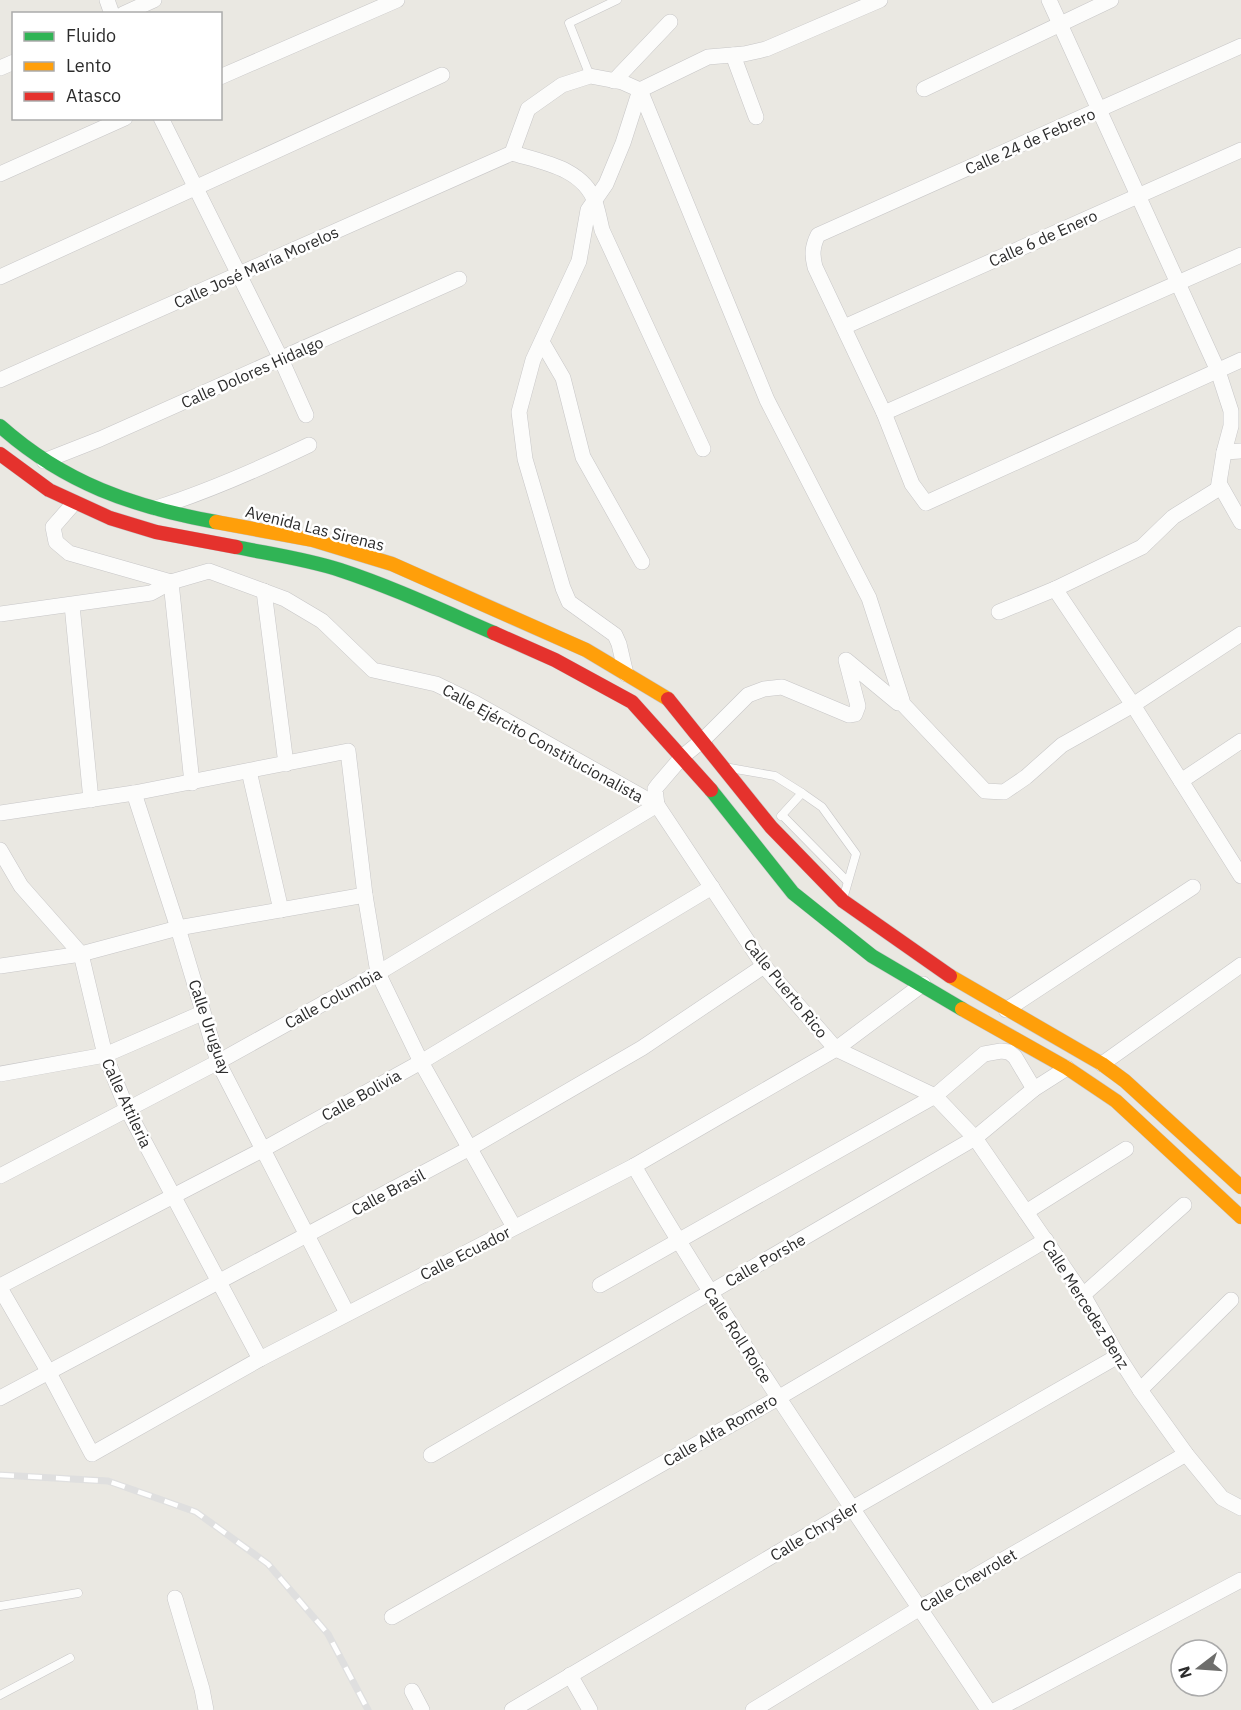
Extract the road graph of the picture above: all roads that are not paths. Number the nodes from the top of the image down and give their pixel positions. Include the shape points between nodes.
1 (154, 0) edge
2 (397, 0) edge
3 (617, 0) edge
4 (880, 0) edge
5 (1049, 0) edge
6 (1111, 0) edge
7 (127, 12) edge
8 (670, 22) dead end
9 (1060, 23) junction
10 (1241, 46) edge
11 (733, 55) junction
12 (442, 75) dead end
13 (222, 76) edge
14 (590, 76) junction
15 (614, 81) junction
16 (924, 89) dead end
17 (640, 90) junction
18 (1100, 110) junction
19 (756, 117) dead end
20 (121, 120) edge
21 (162, 120) edge
22 (1241, 150) edge
23 (512, 153) junction
24 (0, 174) edge
25 (194, 188) junction
26 (1137, 195) junction
27 (595, 200) junction
28 (1241, 255) edge
29 (238, 275) junction
30 (0, 277) edge
31 (459, 279) dead end
32 (1179, 283) junction
33 (844, 327) junction
34 (542, 342) junction
35 (281, 359) junction
36 (1241, 360) edge
37 (1218, 371) junction
38 (0, 380) edge
39 (884, 414) junction
40 (306, 415) dead end
41 (0, 426) edge
42 (309, 445) dead end
43 (703, 449) dead end
44 (1241, 451) edge
45 (1224, 452) junction
46 (0, 454) edge
47 (45, 461) junction
48 (1218, 489) junction
49 (74, 502) junction
50 (156, 508) junction
51 (1241, 522) edge
52 (642, 562) dead end
53 (171, 582) junction
54 (1055, 589) junction
55 (264, 591) junction
56 (72, 605) junction
57 (999, 612) dead end
58 (0, 614) edge
59 (1241, 634) edge
60 (626, 674) junction
61 (901, 702) junction
62 (1133, 705) junction
63 (703, 740) junction
64 (1241, 741) edge
65 (682, 757) junction
66 (286, 764) junction
67 (723, 767) junction
68 (249, 771) junction
69 (1181, 781) junction
70 (192, 783) junction
71 (134, 793) junction
72 (802, 793) junction
73 (91, 800) junction
74 (657, 805) junction
75 (0, 813) edge
76 (782, 815) junction
77 (771, 827) junction
78 (0, 850) edge
79 (1238, 866) edge
80 (847, 881) junction
81 (712, 887) junction
82 (1193, 887) dead end
83 (365, 895) junction
84 (843, 901) junction
85 (281, 910) junction
86 (178, 928) junction
87 (81, 954) junction
88 (1241, 965) edge
89 (0, 966) edge
90 (765, 966) junction
91 (378, 973) junction
92 (923, 984) junction
93 (1006, 1010) junction
94 (202, 1012) junction
95 (1013, 1047) junction
96 (836, 1049) junction
97 (105, 1055) junction
98 (218, 1062) junction
99 (421, 1062) junction
100 (1102, 1064) junction
101 (1067, 1068) junction
102 (0, 1074) edge
103 (1035, 1089) junction
104 (935, 1096) junction
105 (127, 1109) junction
106 (975, 1138) junction
107 (470, 1148) junction
108 (1126, 1149) dead end
109 (262, 1150) junction
110 (634, 1166) junction
111 (0, 1176) edge
112 (1240, 1185) edge
113 (172, 1195) junction
114 (1184, 1204) dead end
115 (1026, 1212) junction
116 (1238, 1215) edge
117 (514, 1227) junction
118 (308, 1235) junction
119 (1046, 1240) junction
120 (679, 1242) junction
121 (220, 1281) junction
122 (600, 1285) dead end
123 (0, 1287) edge
124 (710, 1292) junction
125 (1083, 1295) junction
126 (1231, 1300) dead end
127 (347, 1313) junction
128 (1118, 1356) junction
129 (260, 1359) junction
130 (48, 1371) junction
131 (1140, 1390) junction
132 (0, 1398) edge
133 (777, 1398) junction
134 (1186, 1454) junction
135 (431, 1455) dead end
136 (853, 1508) junction
137 (1241, 1508) edge
138 (1241, 1580) edge
139 (78, 1593) dead end
140 (175, 1598) dead end
141 (0, 1606) edge
142 (920, 1608) junction
143 (392, 1617) dead end
144 (70, 1658) dead end
145 (570, 1675) junction
146 (412, 1691) dead end
147 (0, 1695) edge
148 (206, 1710) edge
149 (422, 1710) edge
150 (512, 1710) edge
151 (590, 1710) edge
152 (753, 1710) edge
153 (988, 1710) edge
154 (996, 1710) edge

1 - 7 street
2 - 13 street
3 - 14 lane via 569,23
4 - 11 street via 766,49
5 - 9 street
6 - 9 street
8 - 15 street
9 - 16 street
9 - 18 street
10 - 18 street, Calle 24 de Febrero
11 - 17 street via 708,57
11 - 19 street
12 - 25 street
14 - 15 street
14 - 23 street via 562,85 528,109
15 - 17 street
17 - 27 street via 623,143
17 - 61 street via 767,400 869,598
18 - 26 street
18 - 33 street, Calle 24 de Febrero via 818,235 813,245 815,267
20 - 24 street
21 - 25 street
22 - 26 street, Calle 6 de Enero
23 - 27 street via 558,166 584,183
23 - 29 street, Calle José María Morelos
25 - 29 street
25 - 30 street
26 - 32 street
26 - 33 street, Calle 6 de Enero
27 - 34 street via 588,210 579,261
27 - 43 street via 602,230
28 - 32 street
29 - 35 street
29 - 38 street, Calle José María Morelos
31 - 35 street, Calle Dolores Hidalgo
32 - 37 street
32 - 39 street
33 - 39 street
34 - 52 street via 563,378 583,457
34 - 60 street via 519,412 525,459 569,602 615,635
35 - 40 street
35 - 47 street, Calle Dolores Hidalgo
36 - 37 street
37 - 39 street via 926,503 912,484
37 - 45 street via 1231,411
41 - 47 main road, Avenida Las Sirenas
42 - 50 street via 241,477
44 - 45 street
45 - 48 street
46 - 49 main road, Avenida Las Sirenas via 49,490
47 - 50 main road, Avenida Las Sirenas via 80,482
48 - 51 street via 1220,485
48 - 54 street via 1173,517 1142,547
49 - 53 street via 53,527 56,542 69,553
49 - 65 main road, Avenida Las Sirenas via 156,532 305,560 391,589 555,660 633,702
50 - 60 main road, Avenida Las Sirenas via 368,555 586,650
53 - 55 street, Calle Ejército Constitucionalista via 209,571
53 - 56 street, Calle Ejército Constitucionalista via 152,593
53 - 70 street
54 - 57 street
54 - 62 street
55 - 66 street
55 - 74 street, Calle Ejército Constitucionalista via 322,621 373,670 436,684
56 - 58 street, Calle Ejército Constitucionalista
56 - 73 street
59 - 62 street
60 - 63 main road, Avenida Las Sirenas via 671,701
61 - 62 street via 985,791 1004,792 1062,745
61 - 63 street via 846,660 858,706 855,714 849,715 782,687 764,689 748,695
62 - 69 street
63 - 65 street
63 - 67 main road, Avenida Las Sirenas
64 - 69 street
65 - 74 street via 655,789
65 - 92 main road, Avenida Las Sirenas via 793,893 872,956
66 - 68 street
66 - 83 street via 348,751
67 - 72 lane via 775,776
67 - 77 main road, Avenida Las Sirenas
68 - 70 street
68 - 85 street
69 - 79 street
70 - 71 street
71 - 73 street
71 - 86 street, Calle Uruguay
72 - 76 lane
72 - 80 lane via 822,807 856,854
73 - 75 street
74 - 81 street, Calle Puerto Rico
74 - 91 street, Calle Columbia
76 - 77 lane
76 - 80 lane
77 - 84 main road, Avenida Las Sirenas
78 - 87 street, Calle Attileria via 21,886
80 - 84 lane
81 - 90 street, Calle Puerto Rico
81 - 99 street, Calle Bolivia
82 - 93 street
83 - 85 street
83 - 91 street
84 - 93 main road, Avenida Las Sirenas via 945,973
85 - 86 street
86 - 87 street
86 - 94 street, Calle Uruguay
87 - 89 street
87 - 97 street, Calle Attileria
88 - 100 street
90 - 96 street, Calle Puerto Rico
90 - 107 street, Calle Brasil via 642,1048
91 - 98 street, Calle Columbia
91 - 99 street
92 - 95 main road, Avenida Las Sirenas
92 - 96 street, Calle Ecuador
93 - 100 main road, Avenida Las Sirenas
94 - 97 street
94 - 98 street, Calle Uruguay
95 - 101 main road, Avenida Las Sirenas
95 - 103 street
95 - 104 street via 984,1054
96 - 104 street, Calle Puerto Rico
96 - 110 street, Calle Ecuador
97 - 102 street
97 - 105 street, Calle Attileria
98 - 105 street, Calle Columbia
98 - 109 street, Calle Uruguay
99 - 107 street
99 - 109 street, Calle Bolivia
100 - 112 main road, Avenida Las Sirenas
101 - 103 street, Calle Porshe
101 - 116 main road, Avenida Las Sirenas via 1116,1101
103 - 106 street, Calle Porshe
104 - 106 street, Calle Mercedez Benz
104 - 120 street
105 - 111 street, Calle Columbia
105 - 113 street, Calle Attileria
106 - 115 street, Calle Mercedez Benz
106 - 124 street, Calle Porshe
107 - 117 street
107 - 118 street, Calle Brasil
108 - 115 street
109 - 113 street, Calle Bolivia
109 - 118 street, Calle Uruguay
110 - 117 street, Calle Ecuador
110 - 120 street, Calle Roll Roice
113 - 121 street, Calle Attileria
113 - 123 street, Calle Bolivia
114 - 125 street
115 - 119 street, Calle Mercedez Benz
117 - 127 street, Calle Ecuador
118 - 121 street, Calle Brasil
118 - 127 street, Calle Uruguay
119 - 125 street, Calle Mercedez Benz
119 - 133 street, Calle Alfa Romero
120 - 122 street
120 - 124 street, Calle Roll Roice
121 - 129 street, Calle Attileria
121 - 130 street, Calle Brasil
123 - 130 street
124 - 133 street, Calle Roll Roice
124 - 135 street, Calle Porshe
125 - 128 street, Calle Mercedez Benz
126 - 131 street
127 - 129 street, Calle Ecuador
128 - 131 street, Calle Mercedez Benz
128 - 136 street, Calle Chrysler
129 - 130 street, Calle Ecuador via 92,1454
130 - 132 street, Calle Brasil
131 - 134 street, Calle Mercedez Benz
133 - 136 street, Calle Roll Roice
133 - 143 street, Calle Alfa Romero
134 - 137 street, Calle Mercedez Benz via 1222,1498
134 - 142 street, Calle Chevrolet
136 - 142 street, Calle Roll Roice
136 - 145 street, Calle Chrysler
138 - 154 street
139 - 141 lane
140 - 148 street
142 - 152 street, Calle Chevrolet
142 - 153 street, Calle Roll Roice
144 - 147 lane
145 - 150 street, Calle Chrysler
145 - 151 street
146 - 149 street

